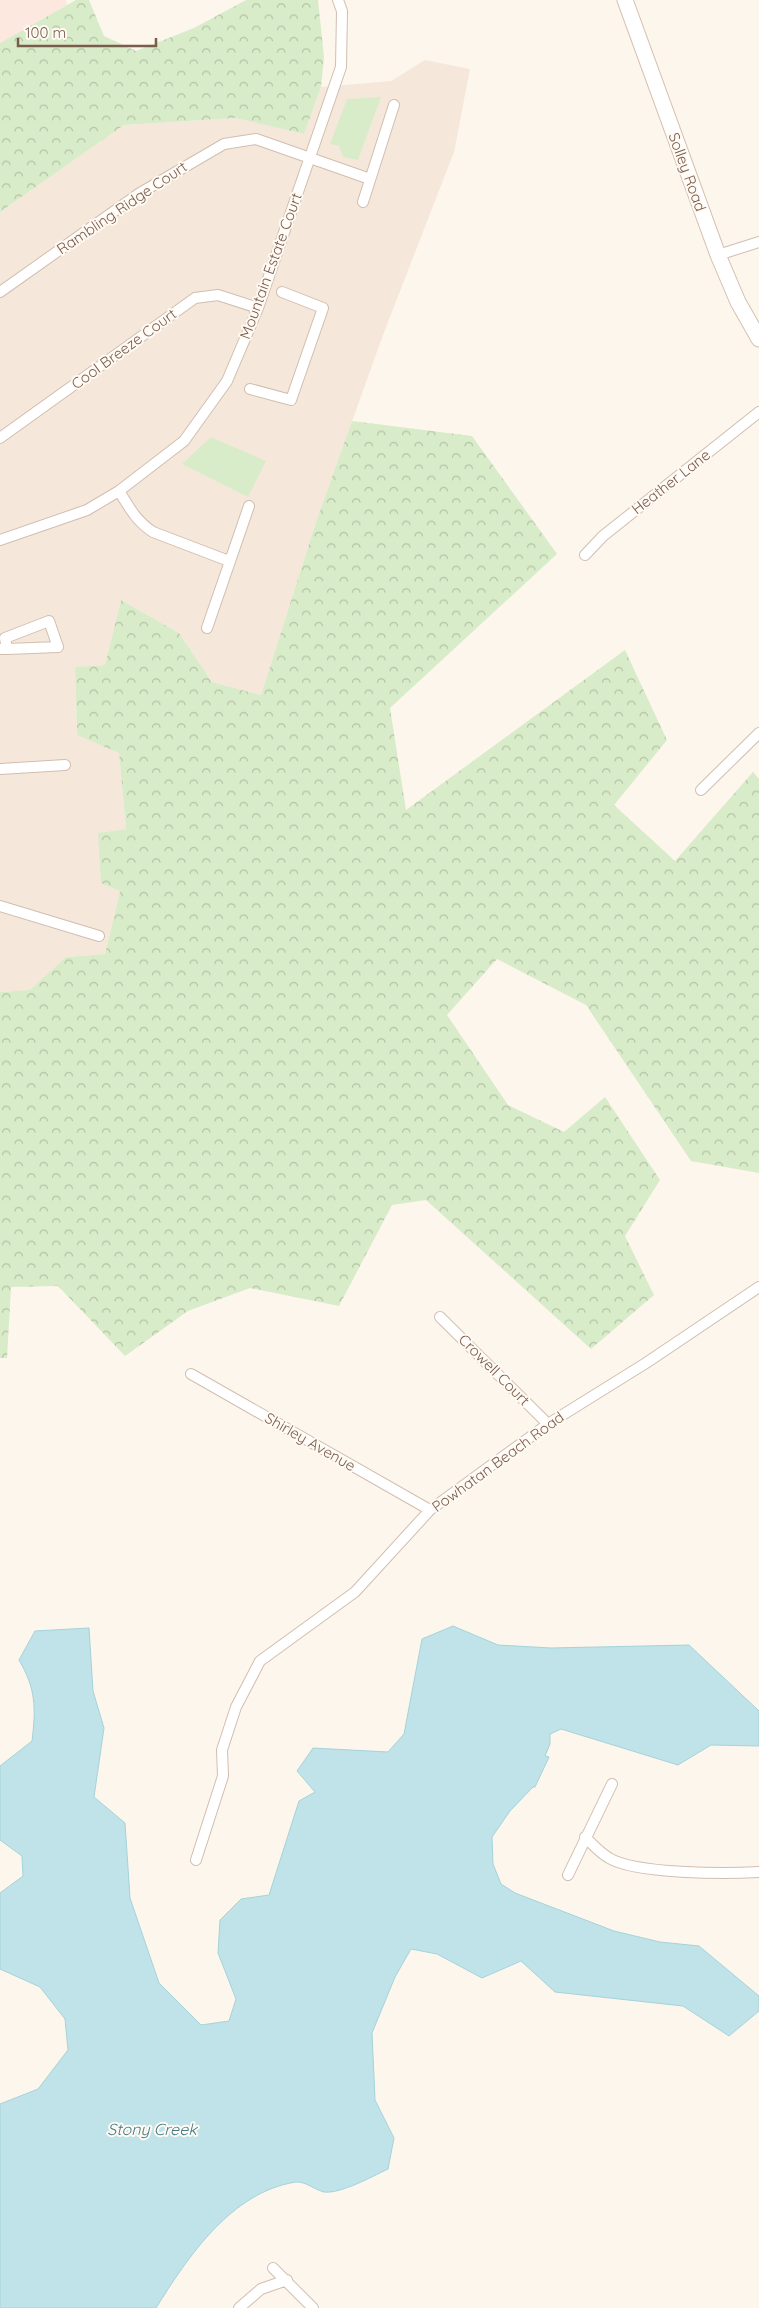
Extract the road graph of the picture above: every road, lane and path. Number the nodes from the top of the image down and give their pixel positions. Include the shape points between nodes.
1 (338, 0) edge
2 (625, 0) edge
3 (394, 106) dead end
4 (308, 159) junction
5 (370, 179) junction
6 (363, 202) dead end
7 (759, 242) edge
8 (718, 256) junction
9 (0, 292) edge
10 (282, 292) dead end
11 (258, 308) junction
12 (759, 340) edge
13 (250, 389) dead end
14 (759, 412) edge
15 (0, 438) edge
16 (119, 491) junction
17 (249, 506) dead end
18 (0, 540) edge
19 (585, 555) dead end
20 (229, 561) junction
21 (206, 628) dead end
22 (3, 649) edge
23 (759, 733) edge
24 (66, 765) dead end
25 (0, 769) edge
26 (701, 790) dead end
27 (0, 906) edge
28 (99, 936) dead end
29 (759, 1287) edge
30 (440, 1317) dead end
31 (191, 1374) dead end
32 (548, 1424) junction
33 (430, 1510) junction
34 (612, 1784) dead end
35 (585, 1837) junction
36 (196, 1860) dead end
37 (759, 1872) edge
38 (568, 1875) dead end
39 (273, 2268) dead end
40 (287, 2280) junction
41 (239, 2308) edge
42 (314, 2308) edge

1 - 4 street, Mountain Estate Court via 342,11 342,67
2 - 8 main road, Solley Road
3 - 5 street
4 - 5 street, Rambling Ridge Court
4 - 9 street, Rambling Ridge Court via 256,139 224,144 156,182
4 - 11 street, Mountain Estate Court
5 - 6 street
7 - 8 street
8 - 12 main road, Solley Road
10 - 13 street via 323,308 291,400
11 - 15 street, Cool Breeze Court via 218,295 195,298
11 - 16 street, Mountain Estate Court via 228,381 184,441
14 - 19 street, Heather Lane via 603,536
16 - 18 street, Mountain Estate Court via 87,510
16 - 20 street via 136,519 153,532
17 - 20 street
20 - 21 street
22 - 22 street via 5,638 49,621 58,647
23 - 26 street
24 - 25 street
27 - 28 street
29 - 32 street, Powhatan Beach Road
30 - 32 street, Crowell Court
31 - 33 street, Shirley Avenue
32 - 33 street, Powhatan Beach Road
33 - 36 street, Powhatan Beach Road via 355,1592 260,1661 233,1715 222,1750 223,1776
34 - 35 street
35 - 37 street via 608,1858 629,1865 713,1874
35 - 38 street
39 - 40 street
40 - 41 street via 261,2288
40 - 42 street

